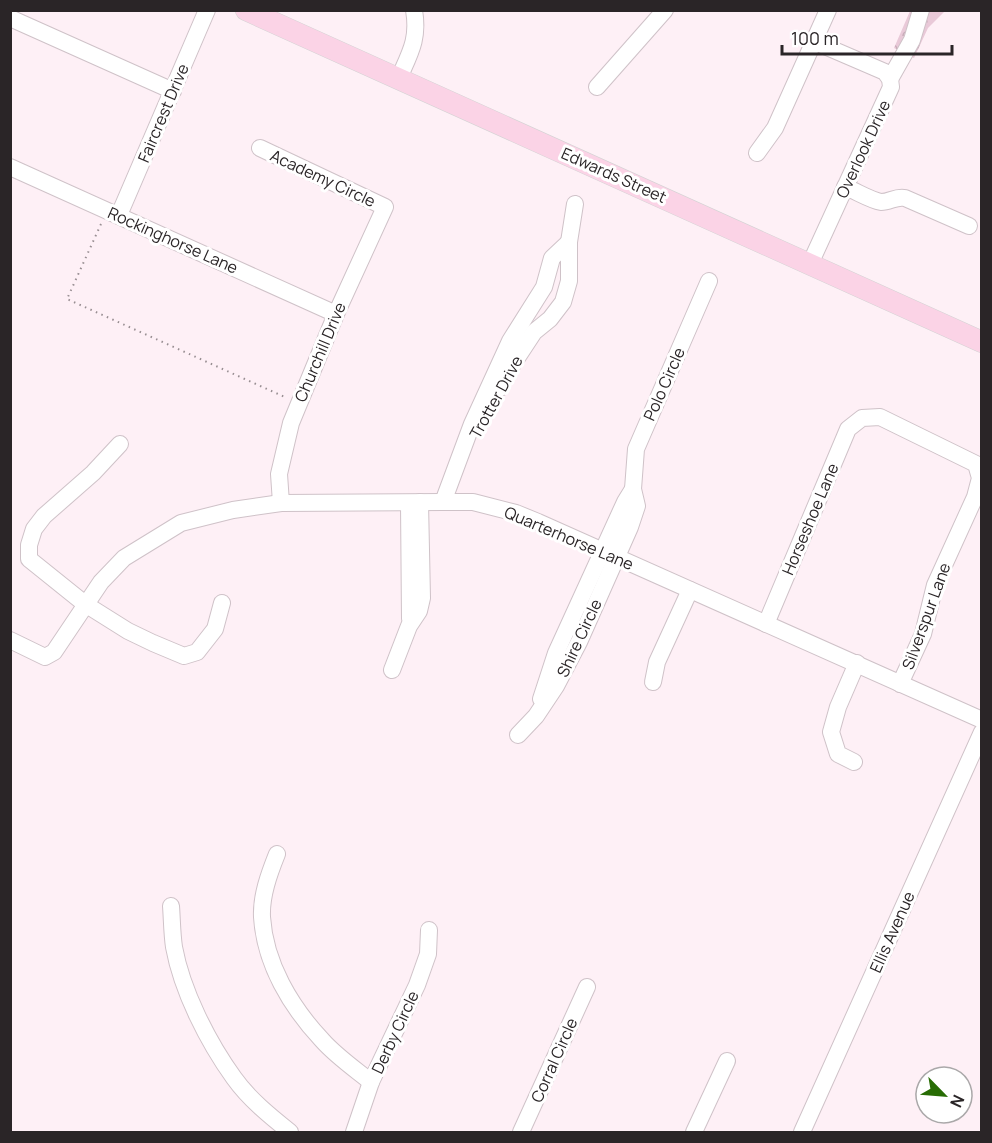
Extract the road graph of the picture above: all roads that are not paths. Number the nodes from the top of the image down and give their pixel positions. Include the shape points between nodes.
1 (207, 10) edge
2 (246, 10) edge
3 (414, 10) edge
4 (665, 10) edge
5 (828, 10) edge
6 (921, 10) edge
7 (10, 18) edge
8 (813, 41) junction
9 (399, 78) junction
10 (890, 79) junction
11 (597, 87) dead end
12 (173, 91) junction
13 (260, 148) dead end
14 (757, 153) dead end
15 (10, 167) edge
16 (845, 187) junction
17 (575, 204) dead end
18 (385, 207) joint
19 (113, 213) junction
20 (969, 226) dead end
21 (569, 242) junction
22 (810, 264) junction
23 (709, 281) dead end
24 (336, 314) junction
25 (981, 342) edge
26 (862, 418) joint
27 (120, 444) dead end
28 (461, 456) junction
29 (415, 502) junction
30 (443, 502) junction
31 (281, 503) junction
32 (610, 554) junction
33 (690, 590) junction
34 (222, 603) dead end
35 (85, 604) junction
36 (766, 624) junction
37 (10, 640) edge
38 (857, 663) junction
39 (392, 670) dead end
40 (653, 682) dead end
41 (900, 684) junction
42 (981, 720) edge
43 (981, 732) edge
44 (518, 735) dead end
45 (854, 762) dead end
46 (277, 854) dead end
47 (171, 906) dead end
48 (429, 930) dead end
49 (587, 987) dead end
50 (727, 1061) dead end
51 (371, 1082) junction
52 (290, 1132) edge
53 (354, 1132) edge
54 (522, 1132) edge
55 (694, 1132) edge
56 (802, 1132) edge

1 - 12 street, Faircrest Drive
2 - 9 main road, Edwards Street
3 - 9 street via 415,44
4 - 11 street
5 - 8 street
6 - 10 street via 912,40
7 - 12 street
8 - 10 street, Overlook Drive via 885,72
8 - 14 street via 776,128
9 - 22 main road, Edwards Street
10 - 16 street, Overlook Drive via 891,87
12 - 19 street, Faircrest Drive
13 - 18 street, Academy Circle
15 - 19 street, Rockinghorse Lane
16 - 20 street via 878,201 905,198
16 - 22 street, Overlook Drive
17 - 21 street, Trotter Drive
18 - 24 street, Churchill Drive
19 - 24 street, Rockinghorse Lane
21 - 28 street, Trotter Drive via 552,258 544,287 510,341
21 - 28 street, Trotter Drive via 569,281 563,302 523,348 481,429
22 - 25 main road, Edwards Street
23 - 32 street, Polo Circle via 636,449 633,489 625,502
24 - 31 street, Churchill Drive via 291,423 279,474
26 - 36 street, Horseshoe Lane via 848,429
26 - 41 street, Silverspur Lane via 880,417 976,464 980,478 935,585 923,634
27 - 35 street via 44,516 29,545 29,559
28 - 30 street, Trotter Drive
29 - 30 street, Quarterhorse Lane
29 - 31 street, Quarterhorse Lane
29 - 39 street via 411,612
30 - 32 street, Quarterhorse Lane via 473,502 516,513
31 - 35 street, Quarterhorse Lane via 181,523 124,558
32 - 33 street, Quarterhorse Lane
32 - 44 street, Shire Circle via 579,642 556,686
33 - 36 street, Quarterhorse Lane
33 - 40 street via 657,662
34 - 35 street via 215,629 197,652 184,656 128,631
35 - 37 street, Quarterhorse Lane via 54,652 45,657
36 - 38 street, Quarterhorse Lane
38 - 41 street, Quarterhorse Lane
38 - 45 street via 831,732 838,754
41 - 42 street, Quarterhorse Lane
43 - 56 street, Ellis Avenue
46 - 51 street via 268,876 262,916 267,944 283,988 323,1042
47 - 52 street via 180,969 214,1046 234,1079
48 - 51 street, Derby Circle via 428,954 417,985
49 - 54 street, Corral Circle
50 - 55 street
51 - 53 street, Derby Circle

